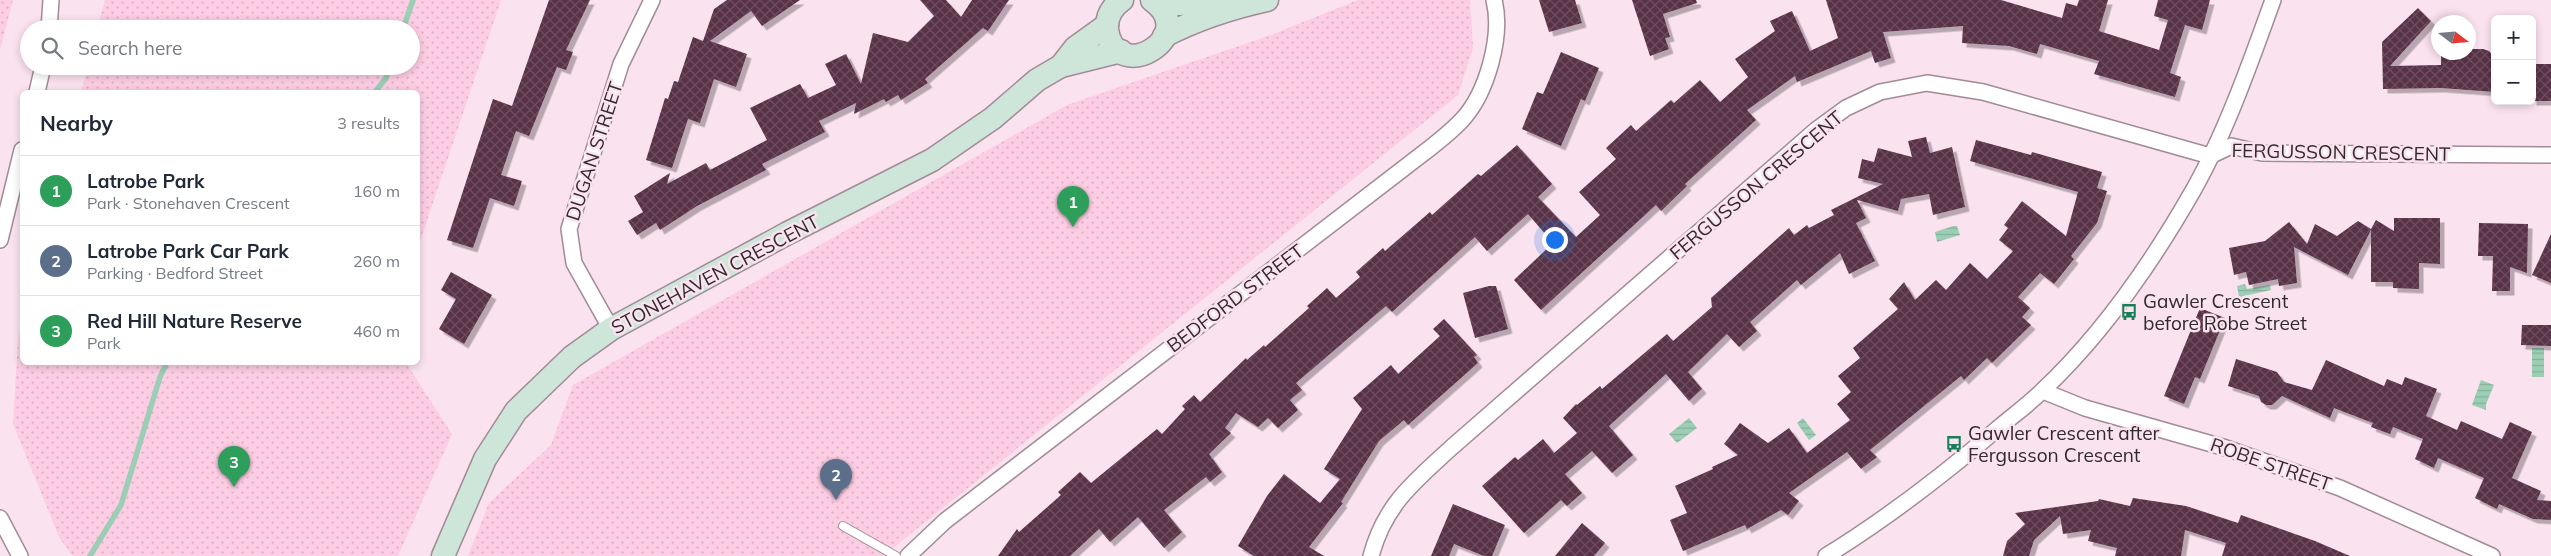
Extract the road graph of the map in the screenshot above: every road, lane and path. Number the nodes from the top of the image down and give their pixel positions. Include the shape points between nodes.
1 (51, 0) edge
2 (652, 0) edge
3 (1122, 0) edge
4 (1267, 0) edge
5 (1494, 0) edge
6 (2273, 0) edge
7 (1155, 2) edge
8 (1230, 8) junction
9 (49, 20) edge
10 (1107, 25) junction
11 (1164, 36) junction
12 (1121, 51) junction
13 (1061, 66) junction
14 (41, 75) edge
15 (37, 90) edge
16 (2210, 156) junction
17 (2551, 156) edge
18 (20, 158) edge
19 (0, 240) edge
20 (611, 329) junction
21 (2042, 391) junction
22 (0, 518) edge
23 (843, 526) dead end
24 (20, 556) edge
25 (443, 556) edge
26 (896, 556) edge
27 (908, 556) edge
28 (1372, 556) edge
29 (1826, 556) edge
30 (2492, 556) edge

1 - 9 street
2 - 20 street, DUGAN STREET via 621,64 569,229 574,263
3 - 10 main road via 1113,7
4 - 8 main road
5 - 27 street, BEDFORD STREET via 1496,44 1484,84 1463,120 945,521
6 - 16 street
7 - 8 main road via 1200,3
7 - 11 main road via 1166,20
8 - 11 main road
10 - 12 main road via 1111,40
10 - 13 main road, STONEHAVEN CRESCENT via 1075,48
11 - 12 main road via 1159,46 1149,53 1139,56
12 - 13 main road, STONEHAVEN CRESCENT
13 - 20 main road, STONEHAVEN CRESCENT via 1037,80 993,118 932,160
14 - 15 street
16 - 17 street, FERGUSSON CRESCENT via 2231,146 2262,153
16 - 21 street via 2160,246 2120,302
16 - 28 street, FERGUSSON CRESCENT via 1956,86 1927,83 1880,92 1846,108 1816,130 1402,493 1377,535
18 - 19 street
20 - 25 main road, STONEHAVEN CRESCENT via 572,357 516,411 484,459
21 - 29 street via 1963,459 1873,527
21 - 30 street, ROBE STREET via 2085,408 2226,448 2340,488
22 - 24 street
23 - 26 lane

